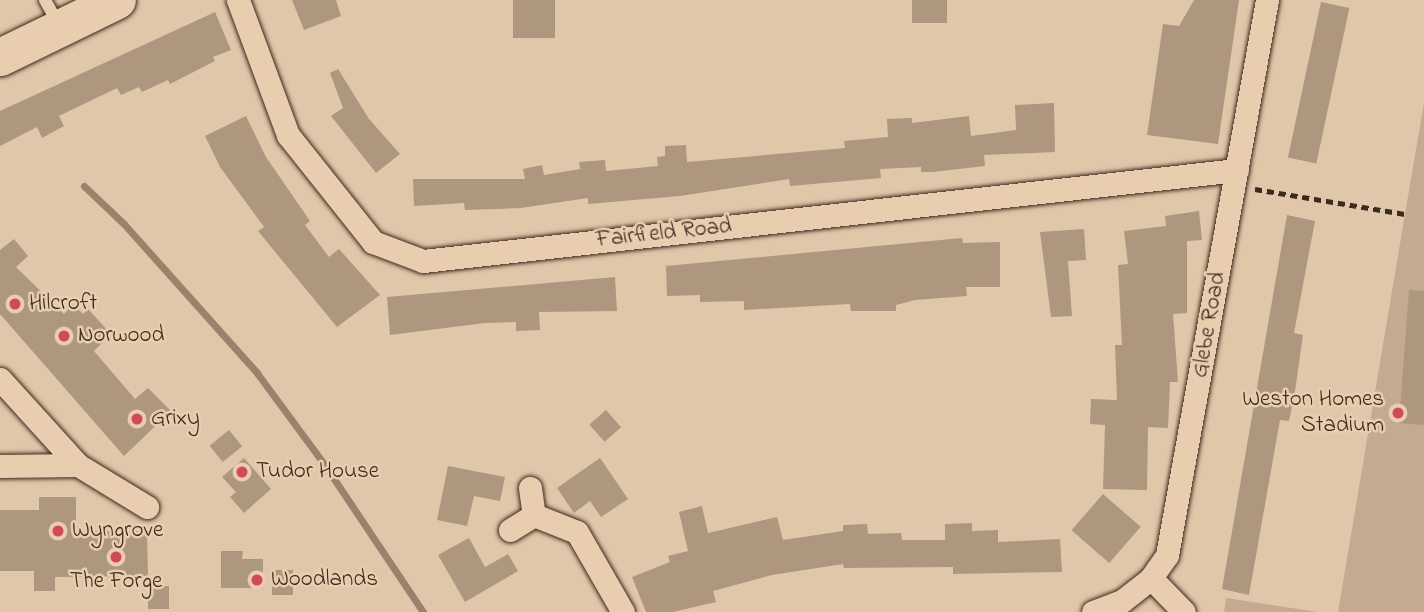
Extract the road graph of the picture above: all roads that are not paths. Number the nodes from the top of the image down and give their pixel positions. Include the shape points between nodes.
1 (117, 0) edge
2 (238, 0) edge
3 (1267, 0) edge
4 (53, 14) edge
5 (0, 57) edge
6 (1236, 178) junction
7 (0, 379) edge
8 (78, 465) junction
9 (0, 466) edge
10 (530, 488) dead end
11 (147, 507) dead end
12 (534, 515) junction
13 (510, 530) dead end
14 (1151, 578) junction
15 (623, 612) edge
16 (1093, 612) edge
17 (1184, 612) edge

1 - 4 main road
2 - 6 street, Fairfield Road via 288,135 373,242 423,261
3 - 6 street, Glebe Road
4 - 5 main road
6 - 14 street, Glebe Road via 1176,521 1167,555
7 - 8 street
8 - 9 street
8 - 11 street
10 - 12 street
12 - 13 street
12 - 15 street via 578,532
14 - 16 street, Glebe Road via 1122,601
14 - 17 street

